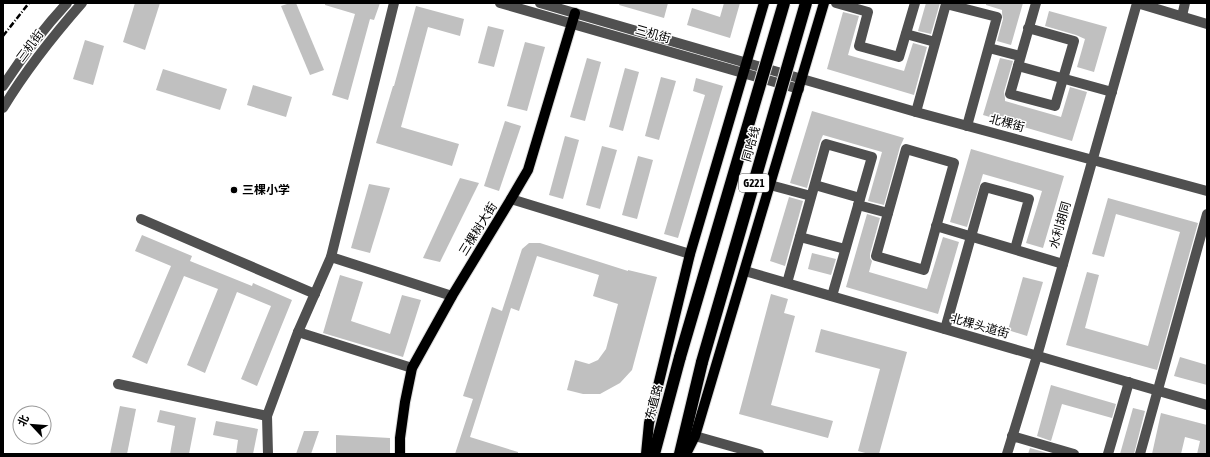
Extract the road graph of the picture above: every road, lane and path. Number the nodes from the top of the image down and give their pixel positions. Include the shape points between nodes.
1 (67, 3) edge
2 (82, 3) edge
3 (394, 3) edge
4 (500, 3) edge
5 (540, 3) edge
6 (764, 3) edge
7 (784, 3) edge
8 (806, 3) edge
9 (824, 3) edge
10 (836, 3) edge
11 (914, 3) edge
12 (1036, 3) edge
13 (1137, 3) edge
14 (1186, 3) edge
15 (869, 8) edge
16 (575, 13) junction
17 (1182, 16) junction
18 (571, 24) junction
19 (1207, 24) edge
20 (1028, 28) junction
21 (906, 34) junction
22 (935, 42) junction
23 (989, 48) junction
24 (1019, 61) junction
25 (746, 62) junction
26 (742, 73) junction
27 (1063, 78) junction
28 (800, 84) junction
29 (3, 86) edge
30 (1112, 92) junction
31 (3, 108) edge
32 (916, 112) junction
33 (967, 126) junction
34 (1092, 160) junction
35 (770, 185) junction
36 (814, 185) junction
37 (1207, 191) edge
38 (811, 196) junction
39 (511, 199) junction
40 (859, 201) junction
41 (888, 213) junction
42 (1207, 214) edge
43 (141, 219) dead end
44 (936, 226) junction
45 (971, 236) junction
46 (800, 237) junction
47 (846, 249) junction
48 (1015, 249) junction
49 (690, 254) junction
50 (331, 257) junction
51 (1063, 264) junction
52 (745, 271) junction
53 (787, 283) junction
54 (315, 294) junction
55 (452, 296) junction
56 (832, 296) junction
57 (945, 329) junction
58 (298, 332) junction
59 (1037, 356) junction
60 (680, 357) joint
61 (412, 368) junction
62 (1129, 382) junction
63 (118, 384) dead end
64 (1158, 390) junction
65 (1207, 405) edge
66 (267, 416) junction
67 (695, 436) junction
68 (1012, 436) junction
69 (268, 454) edge
70 (400, 454) edge
71 (646, 454) edge
72 (654, 454) edge
73 (680, 454) edge
74 (686, 454) edge
75 (760, 454) edge
76 (1007, 454) edge
77 (1074, 454) edge
78 (1108, 454) edge
79 (1140, 454) edge

1 - 29 street, 三机街 via 31,46
2 - 31 street, 三机街 via 36,58
3 - 50 street
4 - 18 street, 三机街
5 - 16 street, 三机街
6 - 25 main road
7 - 60 highway, 同哈线 / G221, bridge
8 - 73 highway, 同哈线 / G221, bridge via 702,362
9 - 28 main road
10 - 15 street
11 - 21 street
12 - 20 street
13 - 17 street
13 - 30 street, 水利胡同
14 - 17 street
15 - 21 street via 858,46 899,57
16 - 18 main road, 三棵树大街
16 - 25 street, 三机街
17 - 19 street
18 - 26 street, 三机街
18 - 39 main road, 三棵树大街 via 528,170
20 - 24 street
20 - 27 street via 1074,41
21 - 22 street
22 - 23 street via 946,4 997,18
22 - 32 street
23 - 24 street
23 - 33 street
24 - 27 street
24 - 27 street via 1010,94 1055,106
25 - 26 main road
25 - 28 street, 三机街
26 - 28 street, 三机街
26 - 49 main road
27 - 30 street
28 - 32 street, 北棵街
28 - 35 main road
30 - 34 street, 水利胡同
32 - 33 street, 北棵街
33 - 34 street, 北棵街
34 - 37 street, 北棵街
34 - 51 street, 水利胡同
35 - 38 street
35 - 52 main road
36 - 38 street
36 - 40 street
36 - 40 street via 826,144 864,154 872,157
38 - 46 street
39 - 49 street
39 - 55 main road, 三棵树大街
40 - 41 street
40 - 47 street
41 - 44 street via 876,256 924,270
41 - 44 street via 906,149 954,163
42 - 64 street
43 - 54 street
44 - 45 street
45 - 48 street
45 - 48 street via 985,187 1029,199
45 - 57 street
46 - 47 street
46 - 53 street
47 - 56 street
48 - 51 street
49 - 71 main road via 649,423
50 - 54 street
50 - 55 street
51 - 59 street, 水利胡同
52 - 53 street, 北棵头道街
52 - 67 main road
53 - 56 street, 北棵头道街
54 - 58 street
55 - 61 main road, 三棵树大街
56 - 57 street, 北棵头道街
57 - 59 street, 北棵头道街
58 - 61 street
58 - 66 street
59 - 62 street, 北棵头道街
59 - 68 street, 水利胡同
60 - 72 highway, 东直路 / G221
61 - 70 main road, 三棵树大街 via 405,402
62 - 64 street, 北棵头道街
62 - 78 street
63 - 66 street
64 - 65 street, 北棵头道街
64 - 79 street
66 - 69 street
67 - 74 main road
67 - 75 street
68 - 76 street, 水利胡同
68 - 77 street

